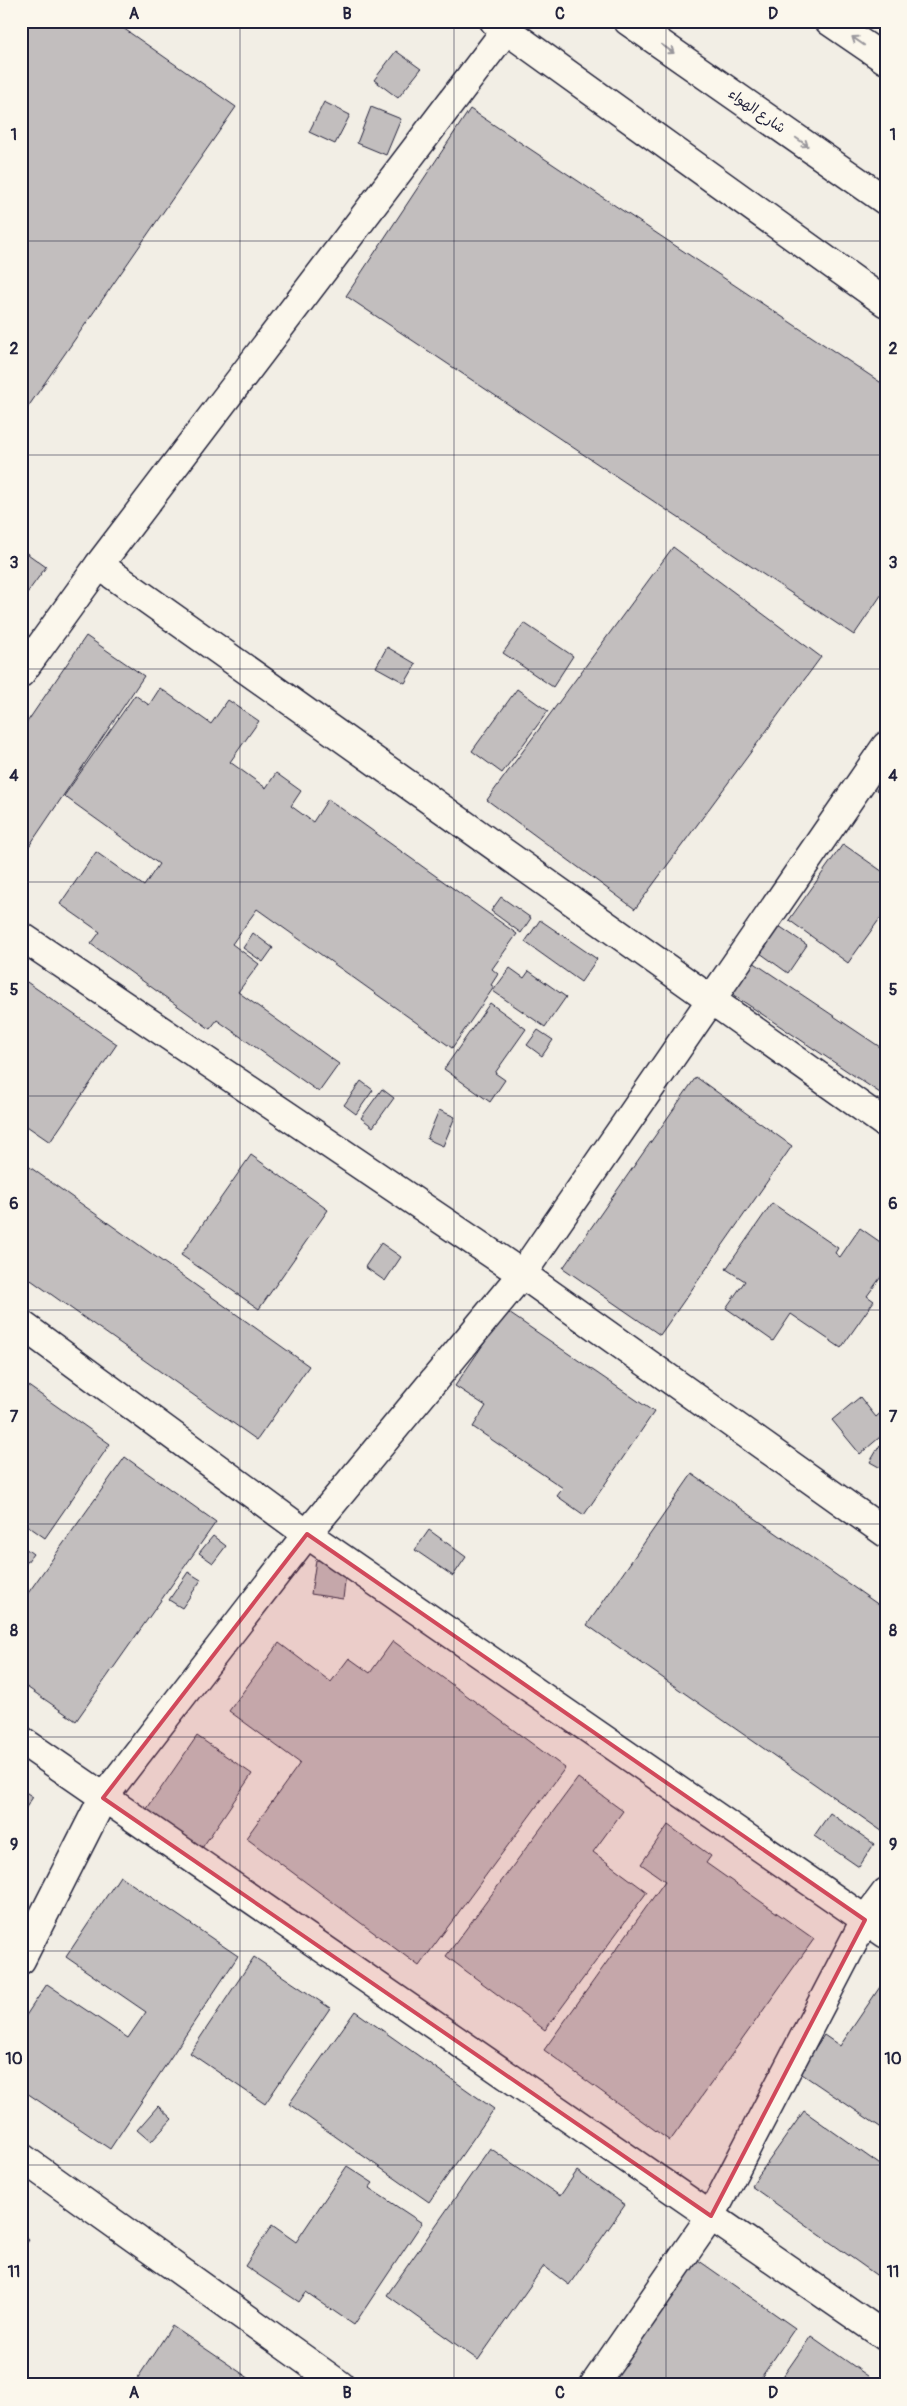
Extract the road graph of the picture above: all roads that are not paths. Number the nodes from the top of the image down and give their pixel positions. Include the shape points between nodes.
1 (628, 21) edge
2 (829, 21) edge
3 (500, 25) edge
4 (886, 60) edge
5 (886, 200) edge
6 (886, 303) edge
7 (99, 566) junction
8 (21, 673) edge
9 (885, 747) edge
10 (21, 936) edge
11 (711, 1000) junction
12 (886, 1124) edge
13 (522, 1274) junction
14 (21, 1324) edge
15 (886, 1533) edge
16 (307, 1534) junction
17 (21, 1740) edge
18 (103, 1798) junction
19 (886, 1892) edge
20 (875, 1927) edge
21 (21, 1960) edge
22 (21, 2157) edge
23 (711, 2216) junction
24 (886, 2337) edge
25 (340, 2385) edge
26 (594, 2385) edge

1 -> 5 main road, شارع الهواء
4 -> 2 main road
3 - 6 main road
3 - 7 main road
7 - 8 main road
7 - 11 main road
9 - 11 main road
10 - 13 main road
11 - 12 main road
11 - 13 main road
13 - 15 main road
13 - 16 main road
14 - 16 main road
16 - 18 main road
16 - 20 main road
17 - 18 main road
18 - 21 main road
18 - 23 main road
19 - 20 main road
20 - 23 main road
22 - 25 main road
23 - 24 main road
23 - 26 main road

